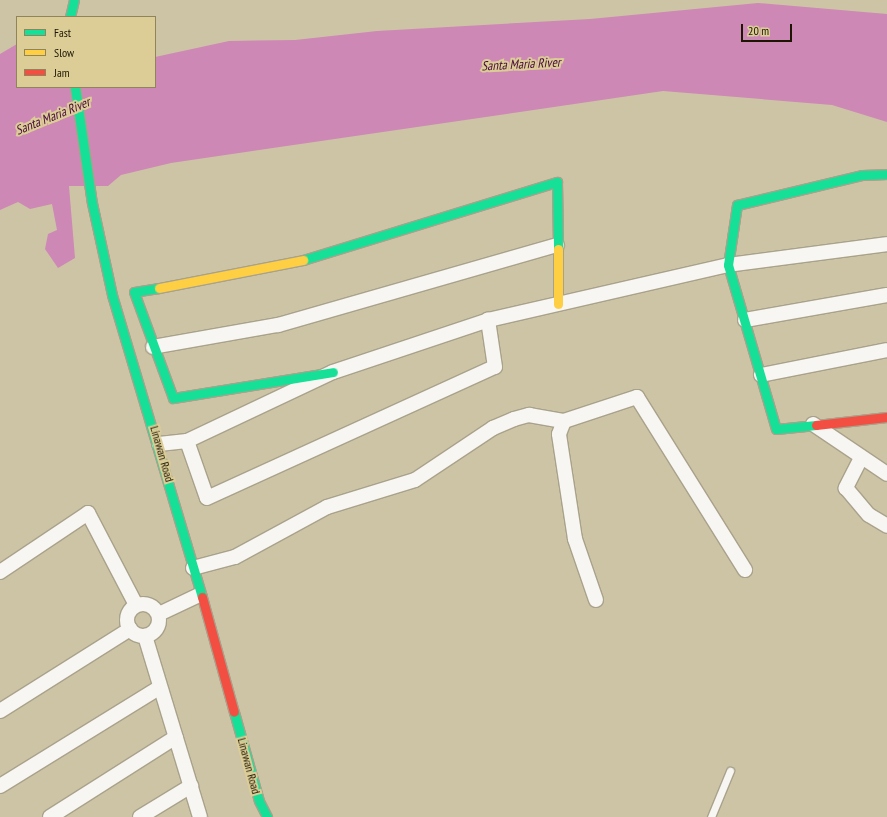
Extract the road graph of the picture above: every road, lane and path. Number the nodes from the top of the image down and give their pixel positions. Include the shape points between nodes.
1 (74, 0) edge
2 (70, 16) edge
3 (75, 88) edge
4 (887, 174) edge
5 (557, 244) junction
6 (887, 244) edge
7 (728, 265) junction
8 (887, 295) edge
9 (558, 304) junction
10 (488, 320) junction
11 (745, 320) junction
12 (153, 347) junction
13 (887, 350) edge
14 (333, 372) junction
15 (760, 375) junction
16 (887, 417) edge
17 (564, 421) junction
18 (812, 424) junction
19 (187, 442) junction
20 (159, 444) junction
21 (861, 458) junction
22 (887, 474) edge
23 (887, 526) edge
24 (193, 568) junction
25 (746, 570) dead end
26 (0, 572) edge
27 (199, 595) junction
28 (596, 600) dead end
29 (136, 605) junction
30 (159, 614) junction
31 (130, 629) junction
32 (145, 636) junction
33 (160, 687) junction
34 (0, 711) edge
35 (176, 737) junction
36 (730, 771) dead end
37 (0, 786) edge
38 (191, 786) junction
39 (50, 817) edge
40 (140, 817) edge
41 (200, 817) edge
42 (267, 817) edge
43 (711, 817) edge

1 - 2 street
3 - 20 street, Linawan Road via 92,203 112,295
4 - 7 street via 862,175 737,205
5 - 9 street
5 - 12 street via 278,325
5 - 12 street via 557,182 286,265 134,292
6 - 7 street
7 - 9 street
7 - 11 street
8 - 11 street
9 - 10 street
10 - 14 street
10 - 19 street via 495,367 207,498
11 - 15 street
12 - 14 street via 173,398
13 - 15 street
14 - 19 street
15 - 18 street via 776,429
16 - 18 street
17 - 24 street via 529,415 514,419 493,428 414,480 327,507 241,554
17 - 25 street via 637,398
17 - 28 street via 559,434 575,539
18 - 21 street
19 - 20 street
20 - 24 street, Linawan Road
21 - 22 street
21 - 23 street via 846,488 869,515
24 - 27 street, Linawan Road
26 - 29 street via 88,513
27 - 30 street
27 - 42 street, Linawan Road via 259,801
29 - 30 street via 150,605
29 - 31 street via 128,616
30 - 32 street via 154,632
31 - 32 street
31 - 34 street
32 - 33 street
33 - 35 street
33 - 37 street
35 - 38 street
35 - 39 street
36 - 43 lane
38 - 40 street
38 - 41 street

